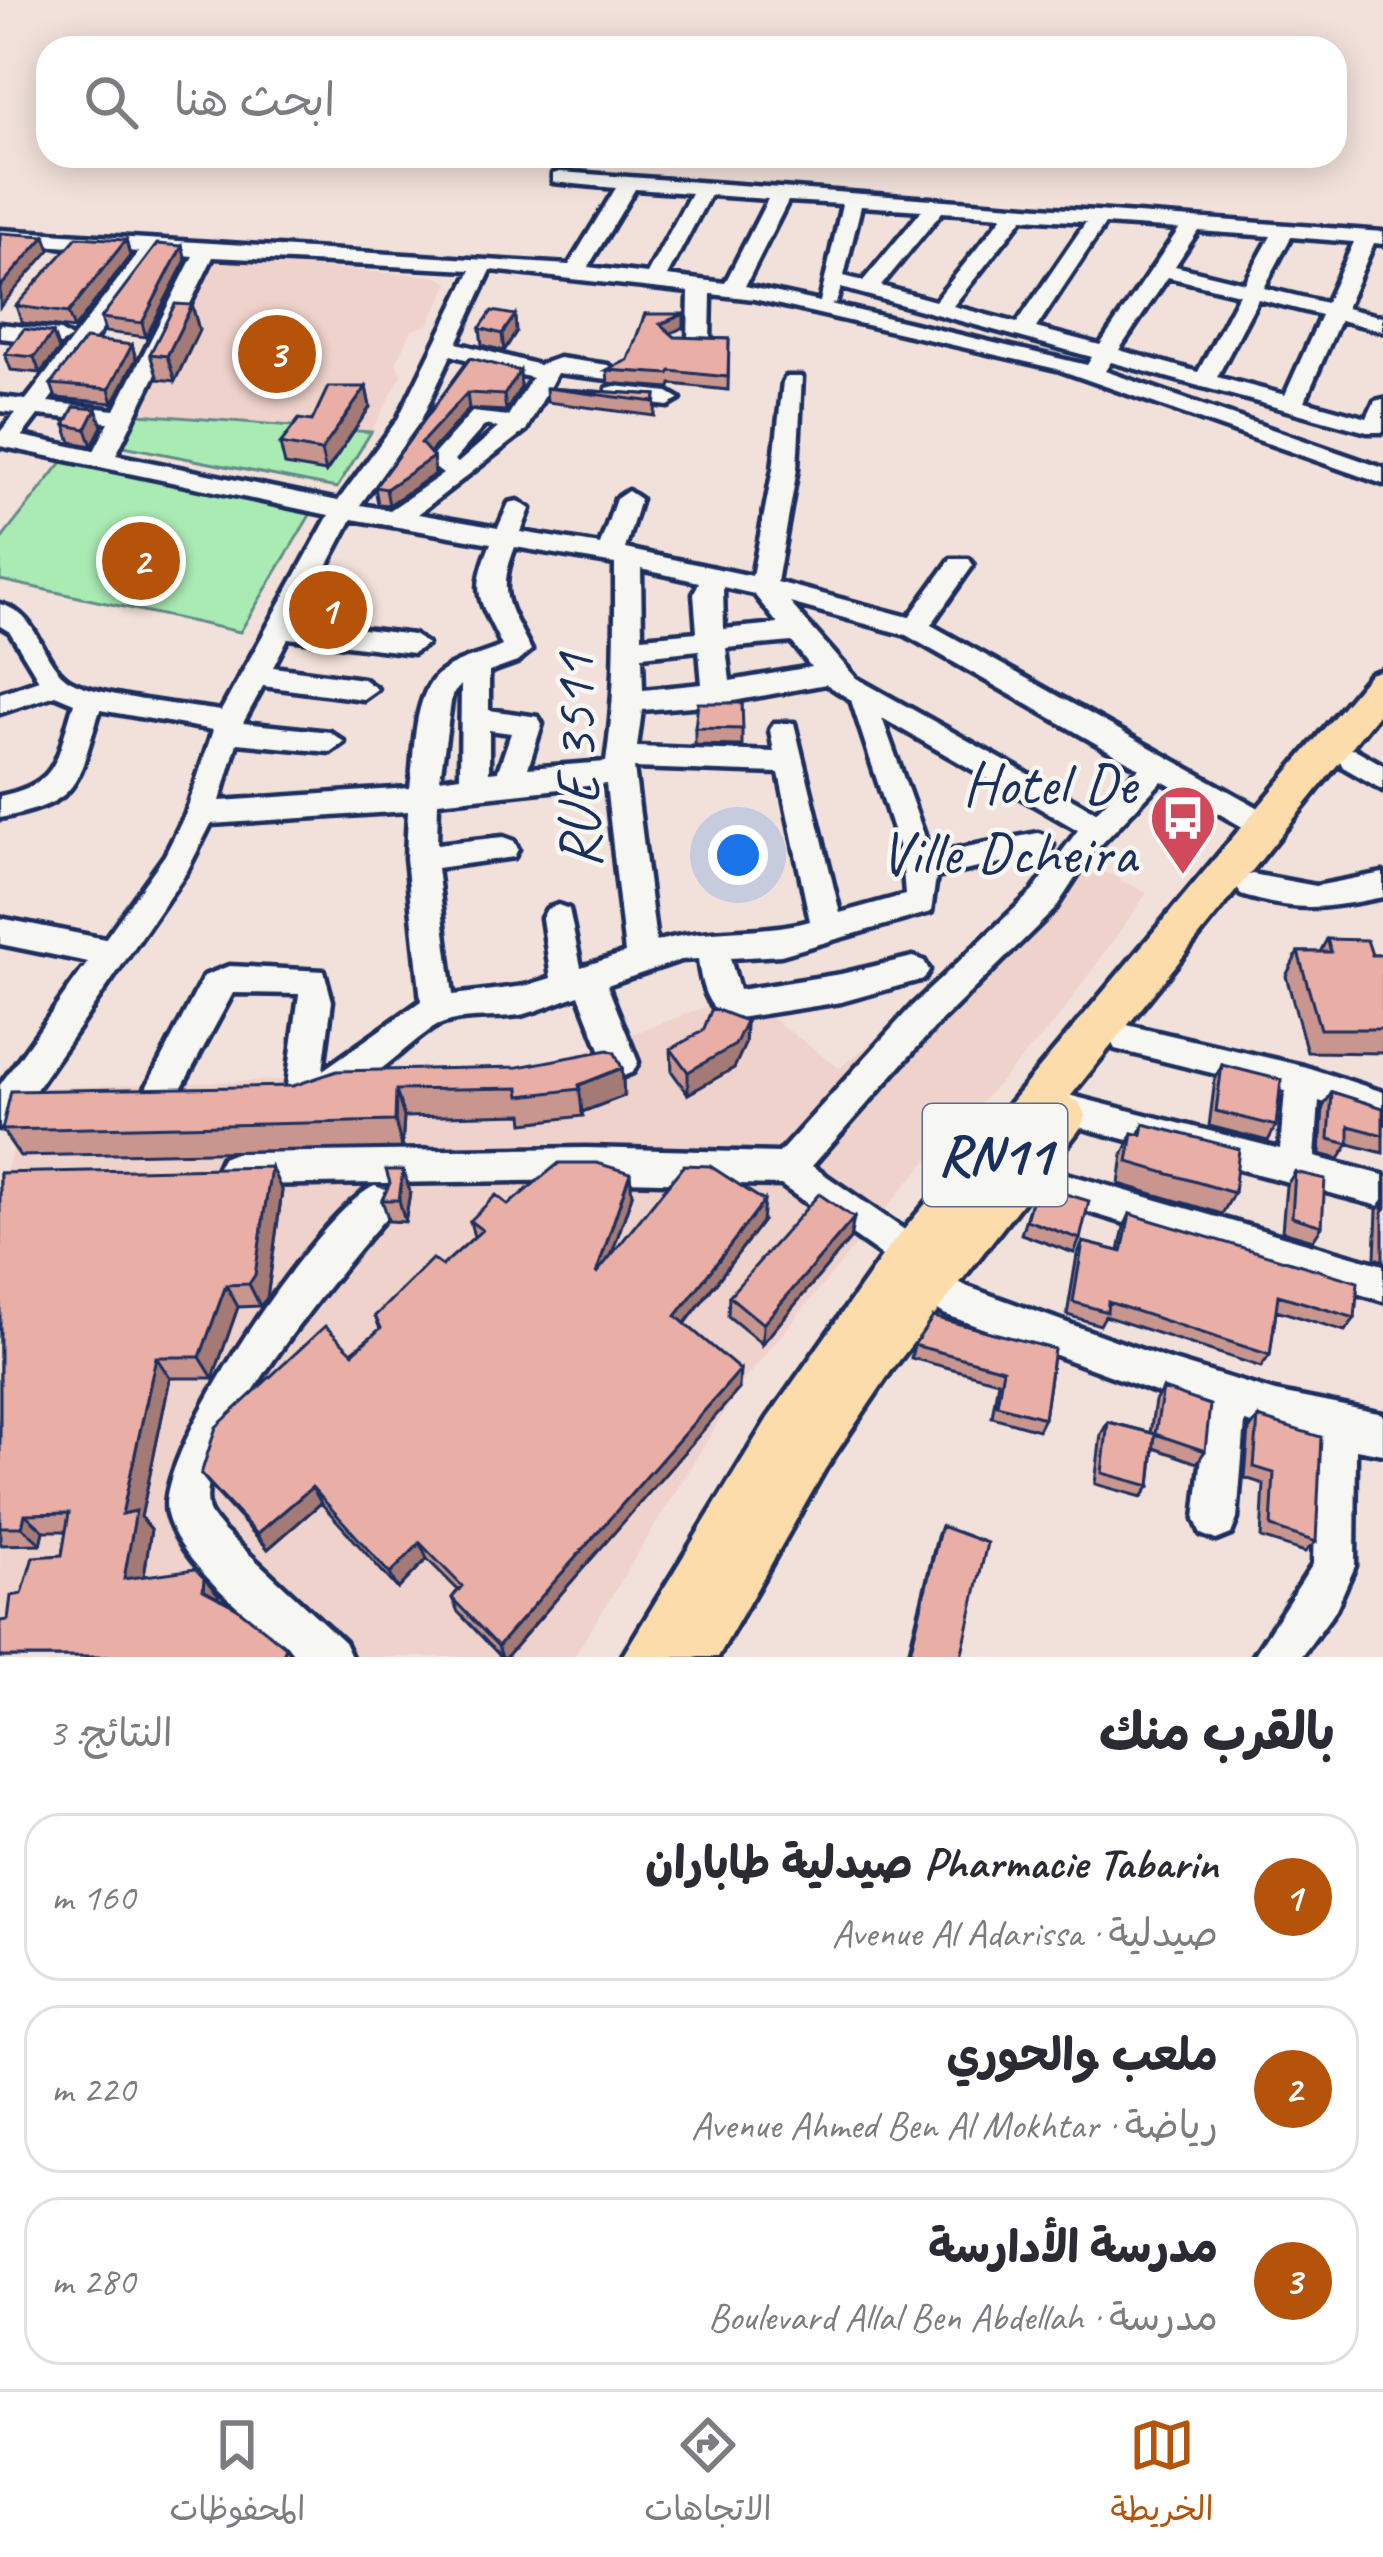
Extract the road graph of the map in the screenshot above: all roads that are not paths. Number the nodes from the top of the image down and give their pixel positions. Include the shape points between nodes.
1 (560, 178) dead end
2 (629, 183) junction
3 (704, 188) junction
4 (781, 194) junction
5 (853, 199) junction
6 (937, 205) junction
7 (1019, 210) junction
8 (1100, 216) junction
9 (1194, 223) junction
10 (1285, 229) junction
11 (1375, 236) edge
12 (1, 237) edge
13 (154, 247) junction
14 (206, 250) junction
15 (484, 264) junction
16 (1163, 269) junction
17 (575, 272) junction
18 (835, 280) junction
19 (654, 281) junction
20 (700, 286) junction
21 (868, 288) junction
22 (1252, 290) junction
23 (732, 291) junction
24 (824, 308) junction
25 (941, 308) junction
26 (1334, 311) junction
27 (5, 322) edge
28 (1383, 323) edge
29 (1024, 328) junction
30 (79, 340) junction
31 (725, 343) edge
32 (442, 346) junction
33 (137, 347) junction
34 (1099, 363) junction
35 (545, 378) junction
36 (1205, 380) junction
37 (794, 382) dead end
38 (675, 390) dead end
39 (0, 404) edge
40 (1293, 404) junction
41 (1383, 406) edge
42 (29, 409) junction
43 (122, 416) junction
44 (4, 439) edge
45 (101, 460) junction
46 (1383, 479) edge
47 (628, 499) dead end
48 (518, 508) dead end
49 (344, 510) junction
50 (394, 519) junction
51 (506, 536) junction
52 (619, 556) junction
53 (960, 566) dead end
54 (714, 576) junction
55 (763, 587) junction
56 (0, 613) edge
57 (284, 628) junction
58 (915, 628) junction
59 (796, 632) junction
60 (711, 643) junction
61 (413, 644) dead end
62 (625, 648) junction
63 (475, 665) junction
64 (831, 674) junction
65 (256, 675) junction
66 (1383, 683) edge
67 (56, 685) junction
68 (363, 689) dead end
69 (717, 694) junction
70 (864, 696) junction
71 (90, 698) junction
72 (629, 701) junction
73 (0, 703) edge
74 (475, 719) junction
75 (227, 728) junction
76 (784, 730) dead end
77 (330, 742) dead end
78 (1373, 755) edge
79 (789, 763) junction
80 (620, 765) junction
81 (1157, 768) junction
82 (511, 780) junction
83 (474, 785) junction
84 (423, 799) junction
85 (0, 807) edge
86 (201, 813) junction
87 (1266, 826) junction
88 (1099, 828) junction
89 (1038, 845) dead end
90 (503, 849) dead end
91 (421, 858) junction
92 (921, 868) junction
93 (1383, 885) edge
94 (1252, 886) junction
95 (558, 918) dead end
96 (827, 927) junction
97 (0, 931) edge
98 (712, 943) junction
99 (108, 953) junction
100 (642, 959) junction
101 (914, 970) dead end
102 (579, 982) junction
103 (438, 1010) junction
104 (1127, 1039) junction
105 (621, 1062) edge
106 (1304, 1081) junction
107 (207, 1095) edge
108 (159, 1096) junction
109 (119, 1097) edge
110 (59, 1099) edge
111 (5, 1106) edge
112 (1383, 1107) edge
113 (1068, 1110) junction
114 (787, 1169) junction
115 (1296, 1169) junction
116 (188, 1170) edge
117 (1015, 1175) junction
118 (1383, 1191) edge
119 (375, 1203) dead end
120 (920, 1269) junction
121 (1383, 1283) edge
122 (1228, 1395) junction
123 (1336, 1427) junction
124 (1383, 1434) edge
125 (1216, 1519) dead end
126 (328, 1657) edge
127 (650, 1657) edge
128 (686, 1657) edge
129 (1275, 1657) edge

1 - 2 street
2 - 3 street
2 - 17 street
3 - 4 street
3 - 19 street
4 - 5 street
4 - 23 street
5 - 6 street
5 - 18 street
6 - 7 street
6 - 21 street
7 - 8 street
7 - 25 street
8 - 9 street
8 - 29 street
9 - 10 street
9 - 16 street
10 - 11 street
10 - 22 street
11 - 26 street
12 - 13 street via 68,250
13 - 14 street
13 - 30 street
14 - 15 street
14 - 33 street
15 - 17 street
15 - 32 street
16 - 22 street
16 - 34 street
17 - 19 street
18 - 21 street
18 - 24 street
19 - 20 street
20 - 23 street
20 - 31 street via 687,341
21 - 25 street
22 - 26 street
22 - 36 street
23 - 24 street
24 - 34 street
25 - 29 street
26 - 28 street
26 - 40 street
27 - 30 street
29 - 34 street
30 - 33 street
30 - 42 street
32 - 35 street
32 - 49 street via 409,420
33 - 43 street
34 - 36 street
34 - 46 street
35 - 38 street
35 - 50 street via 518,425
36 - 40 street
37 - 55 street
39 - 42 street
40 - 41 street via 1375,427
42 - 43 street
42 - 44 street
43 - 45 street
44 - 45 street
45 - 49 street
47 - 52 street, RUE 3511
48 - 51 street
49 - 50 street
49 - 57 street
50 - 51 street
51 - 52 street
51 - 63 street via 488,580 517,650
52 - 54 street
52 - 62 street, RUE 3511
53 - 58 street
54 - 55 street
54 - 60 street via 707,593
55 - 58 street
55 - 59 street
56 - 67 street via 19,626
57 - 61 street
57 - 65 street
58 - 81 street
59 - 60 street
59 - 64 street
60 - 62 street
60 - 69 street
62 - 72 street, RUE 3511
63 - 74 street
63 - 84 street via 440,688
64 - 69 street
64 - 70 street
65 - 68 street
65 - 75 street
66 - 87 main road, RN11
67 - 71 street
67 - 73 street
69 - 72 street
70 - 88 street
70 - 92 street via 867,726
71 - 75 street
71 - 85 street via 61,784 40,799
72 - 80 street, RUE 3511
74 - 82 street via 528,724
74 - 83 street
75 - 77 street
75 - 86 street
76 - 79 street
78 - 94 main road, RN11
79 - 80 street
79 - 96 street
80 - 82 street
80 - 100 street, RUE 3511
81 - 87 street
81 - 88 street
82 - 83 street
83 - 84 street
84 - 86 street
84 - 91 street
86 - 99 street via 176,863
87 - 120 main road, RN11
88 - 114 street via 1044,900 924,1016
89 - 92 street
90 - 91 street
91 - 103 street
92 - 96 street via 922,896 914,906
93 - 94 street via 1316,898
94 - 104 main road, RN11
95 - 102 street
96 - 98 street via 781,942
97 - 99 street
98 - 100 street
98 - 101 street via 718,986 731,1005
99 - 111 street
100 - 102 street
102 - 103 street via 525,1000
102 - 105 street
103 - 108 street via 331,1084 291,1093 314,981 229,979 216,986
104 - 106 street
104 - 113 main road, RN11
106 - 112 street
106 - 115 street
107 - 108 street
108 - 109 street
110 - 111 street
113 - 115 street
113 - 117 main road, RN11
114 - 116 street
114 - 120 street
115 - 118 street
117 - 120 main road, RN11
117 - 121 street
119 - 126 street via 220,1410 185,1480 187,1516 246,1584
120 - 122 street via 957,1301
120 - 127 main road, RN11 via 786,1436
120 - 128 main road, RN11
122 - 123 street
122 - 125 street
123 - 124 street
123 - 129 street via 1334,1566

